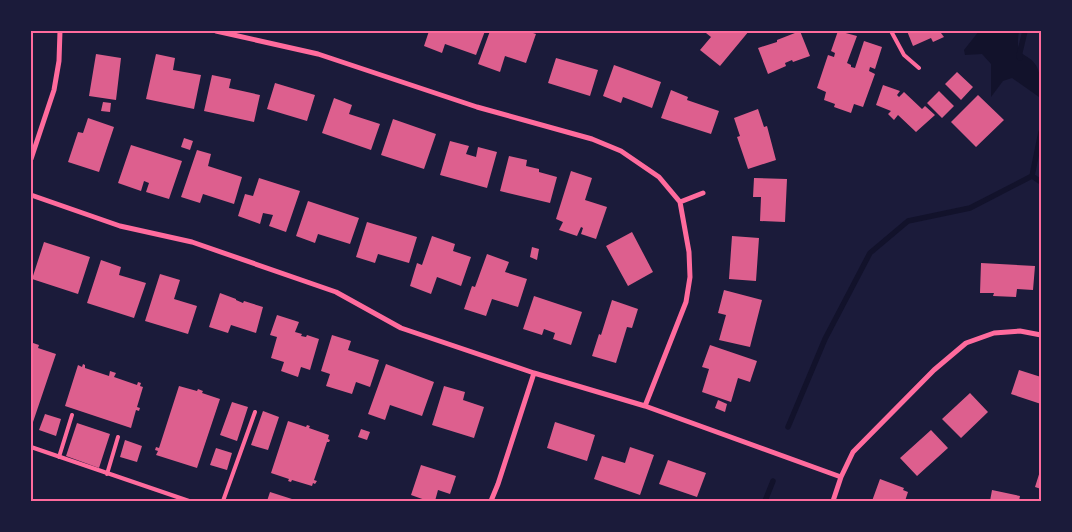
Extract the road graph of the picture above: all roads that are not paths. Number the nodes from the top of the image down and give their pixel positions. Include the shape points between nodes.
1 (60, 31) edge
2 (216, 31) edge
3 (891, 31) edge
4 (920, 68) dead end
5 (31, 159) edge
6 (703, 193) dead end
7 (31, 196) edge
8 (680, 202) junction
9 (1041, 335) edge
10 (534, 373) junction
11 (645, 406) junction
12 (255, 412) dead end
13 (72, 415) dead end
14 (118, 437) dead end
15 (31, 447) edge
16 (59, 457) junction
17 (106, 474) junction
18 (841, 477) junction
19 (190, 501) edge
20 (223, 501) edge
21 (491, 501) edge
22 (834, 501) edge

1 - 5 street via 54,90
2 - 8 street via 318,54 477,107 592,139 621,151 659,177
3 - 4 lane via 904,55
6 - 8 street
7 - 10 street via 120,226 192,242 336,292 401,328
8 - 11 street via 689,252 686,302
9 - 18 street via 1020,331 994,333 966,343 934,370 853,452
10 - 11 street
10 - 21 street
11 - 18 street
12 - 20 lane
13 - 16 lane
14 - 17 lane
15 - 16 lane
16 - 17 lane
17 - 19 lane
18 - 22 street

